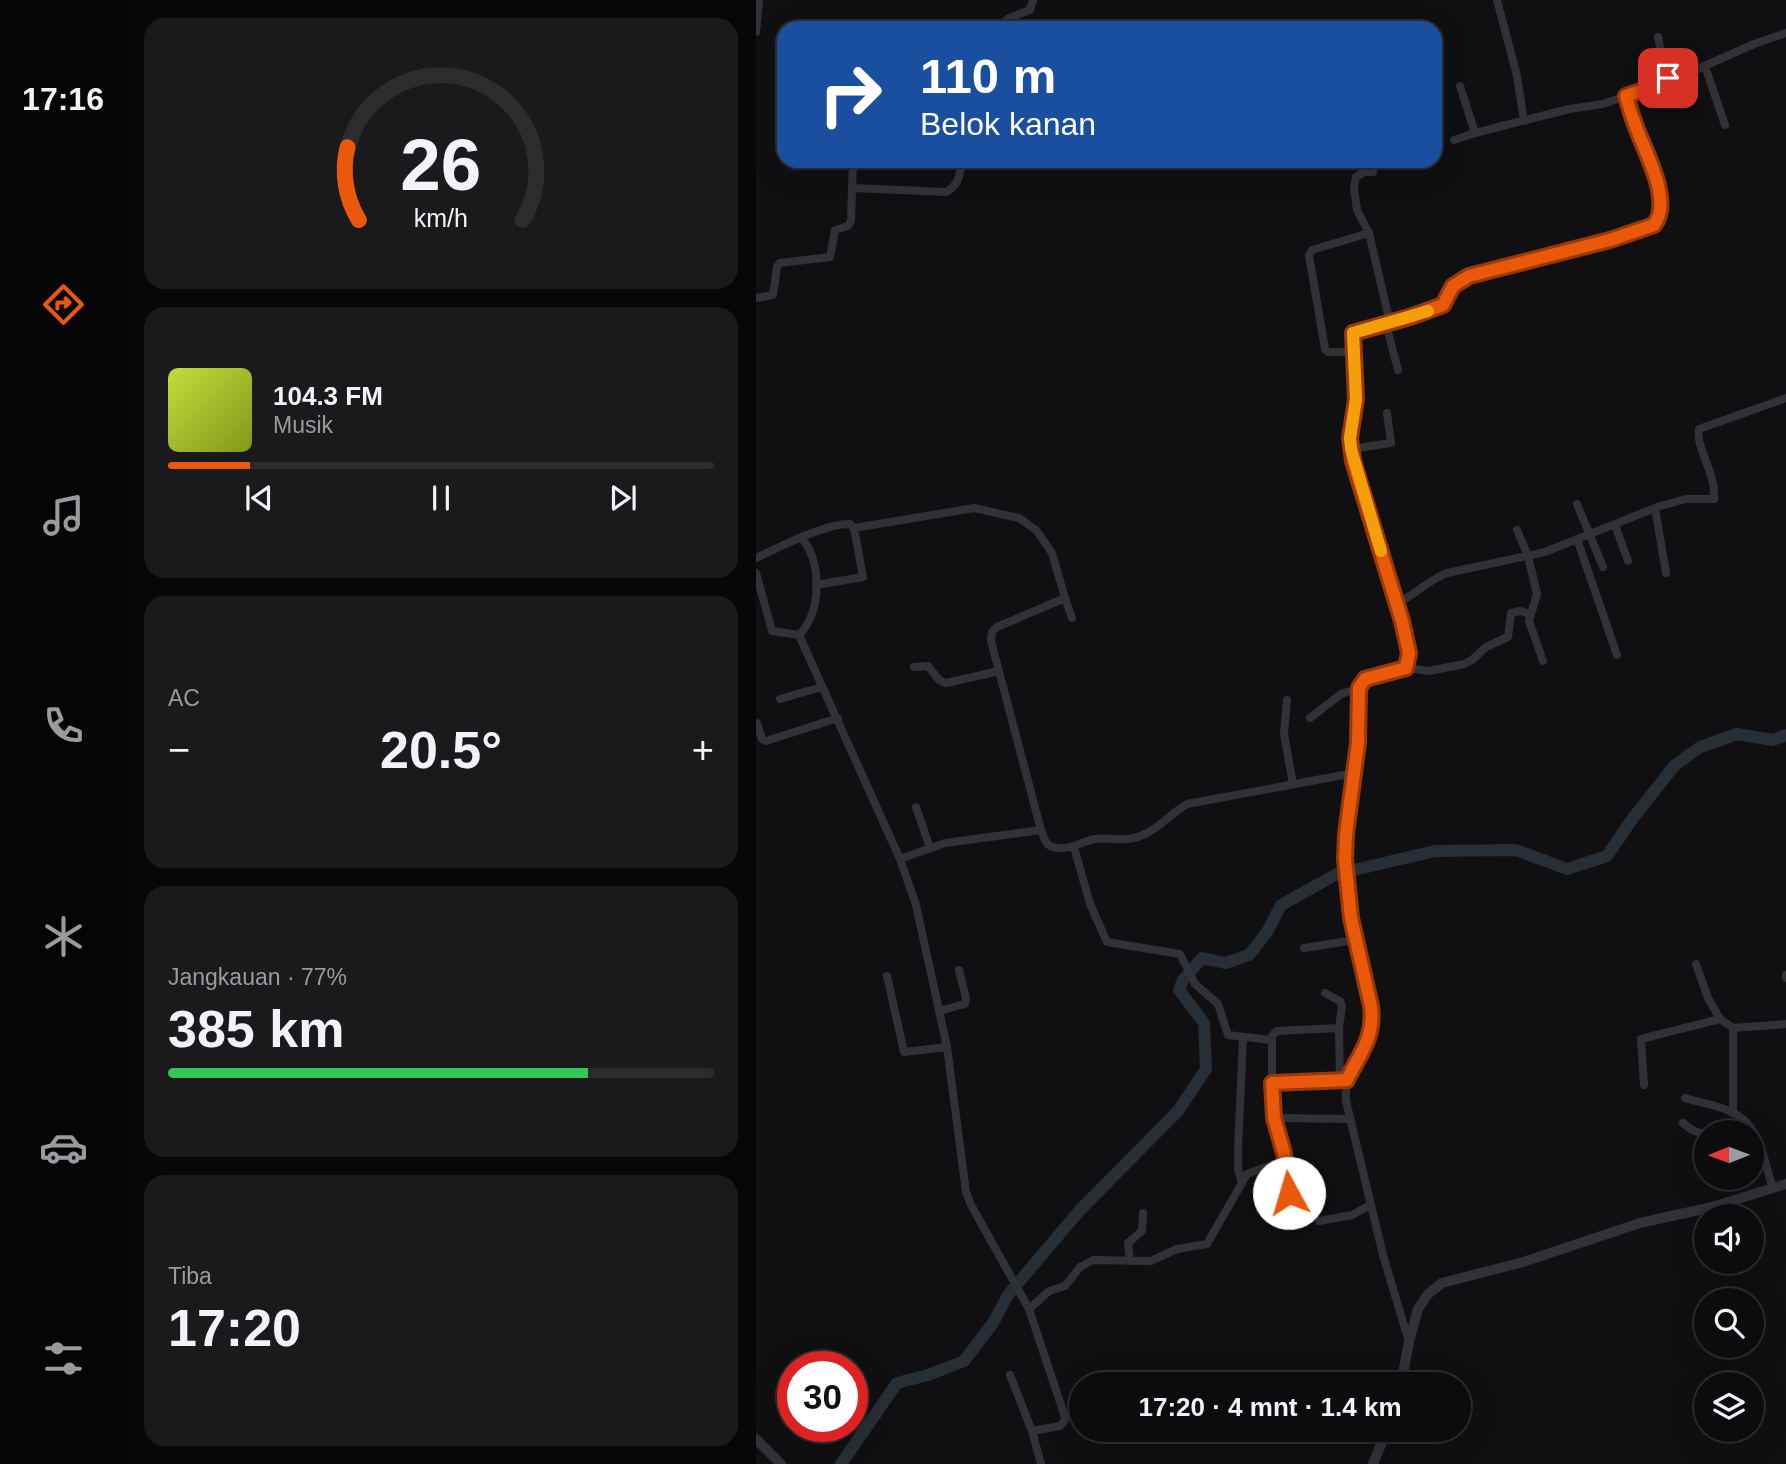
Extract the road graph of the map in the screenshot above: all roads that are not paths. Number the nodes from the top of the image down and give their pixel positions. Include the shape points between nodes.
1 (760, 0) edge
2 (1033, 0) edge
3 (1497, 1) edge
4 (1005, 21) edge
5 (756, 32) edge
6 (1786, 33) edge
7 (1658, 37) dead end
8 (1705, 66) junction
9 (1673, 80) junction
10 (1460, 86) dead end
11 (1626, 96) junction
12 (1524, 121) junction
13 (1725, 125) dead end
14 (1475, 133) junction
15 (1454, 139) dead end
16 (853, 168) edge
17 (961, 168) edge
18 (1373, 172) dead end
19 (853, 188) junction
20 (1369, 233) junction
21 (756, 298) edge
22 (1388, 323) junction
23 (1352, 352) junction
24 (1398, 370) dead end
25 (1786, 398) edge
26 (1387, 413) dead end
27 (1351, 449) junction
28 (1577, 504) dead end
29 (1655, 508) junction
30 (1615, 525) junction
31 (854, 528) junction
32 (1517, 530) dead end
33 (1590, 534) junction
34 (802, 538) junction
35 (1577, 539) junction
36 (1528, 556) junction
37 (756, 558) edge
38 (1629, 561) dead end
39 (1603, 567) dead end
40 (756, 573) edge
41 (1666, 573) dead end
42 (816, 585) junction
43 (1065, 598) junction
44 (759, 601) edge
45 (1396, 604) junction
46 (1530, 614) junction
47 (1072, 618) dead end
48 (799, 635) junction
49 (1617, 655) dead end
50 (1543, 662) dead end
51 (914, 667) dead end
52 (1406, 668) junction
53 (999, 671) junction
54 (822, 687) junction
55 (1359, 688) junction
56 (780, 699) dead end
57 (1287, 700) dead end
58 (838, 718) junction
59 (1310, 718) dead end
60 (757, 723) edge
61 (1354, 773) junction
62 (1293, 784) junction
63 (916, 807) dead end
64 (1041, 830) junction
65 (1074, 847) junction
66 (930, 848) junction
67 (900, 859) junction
68 (1355, 940) junction
69 (1304, 948) dead end
70 (1696, 964) dead end
71 (959, 970) dead end
72 (887, 976) dead end
73 (1325, 993) dead end
74 (939, 1012) junction
75 (1720, 1019) junction
76 (1786, 1024) edge
77 (1339, 1028) junction
78 (1733, 1028) junction
79 (1243, 1038) junction
80 (1271, 1040) junction
81 (947, 1047) junction
82 (1343, 1080) junction
83 (1272, 1083) junction
84 (1644, 1086) dead end
85 (1685, 1098) dead end
86 (1733, 1113) junction
87 (1274, 1118) junction
88 (1349, 1119) junction
89 (1744, 1120) edge
90 (1683, 1123) dead end
91 (1694, 1131) edge
92 (1285, 1160) junction
93 (1764, 1161) edge
94 (1242, 1183) junction
95 (1786, 1184) edge
96 (1773, 1189) junction
97 (1726, 1203) joint
98 (1275, 1204) dead end
99 (1370, 1205) junction
100 (1143, 1213) dead end
101 (1319, 1221) dead end
102 (1130, 1261) junction
103 (1029, 1309) junction
104 (1409, 1342) junction
105 (1403, 1372) edge
106 (1010, 1375) dead end
107 (1032, 1431) junction
108 (756, 1439) edge
109 (1382, 1442) edge
110 (780, 1464) edge
111 (1041, 1464) edge
112 (1373, 1464) edge

1 - 5 street
2 - 4 street via 1030,10
3 - 12 street
6 - 8 street
7 - 9 street via 1666,76
8 - 9 street
8 - 13 street
9 - 11 street
10 - 14 street
11 - 12 street
11 - 22 street via 1660,199 1654,225 1462,279 1443,305
12 - 14 street
14 - 15 street
16 - 19 street
17 - 19 street via 958,182 946,192
18 - 20 street via 1359,174 1354,187 1357,210
19 - 21 street via 851,221 835,230 830,257 780,263 773,295
20 - 22 street
20 - 23 street via 1312,250 1309,255 1325,349
22 - 23 street via 1355,331
22 - 24 street
23 - 27 street via 1356,399
25 - 29 street via 1699,429 1714,499 1686,499
26 - 27 street via 1391,443
27 - 45 street
28 - 33 street
29 - 30 street
29 - 41 street
30 - 33 street
30 - 38 street
31 - 34 street via 842,523
31 - 42 street via 863,577
31 - 43 street via 974,508 1019,518 1036,530 1052,553
32 - 36 street
33 - 35 street
33 - 39 street
34 - 37 street
34 - 42 street
35 - 36 street
35 - 49 street
36 - 45 street via 1441,575
36 - 46 street via 1537,594
40 - 44 street
42 - 48 street via 814,612
43 - 47 street
43 - 53 street via 992,632
44 - 48 street via 772,631
45 - 52 street via 1409,653
46 - 50 street
46 - 52 street via 1511,613 1508,637 1464,664 1429,671
48 - 54 street
51 - 53 street via 928,666 947,683
52 - 55 street via 1365,679
53 - 64 street
54 - 56 street
54 - 58 street
55 - 59 street via 1341,694
55 - 61 street
57 - 62 street via 1284,734
58 - 60 street via 766,741
58 - 67 street
61 - 62 street
61 - 68 street via 1345,859
62 - 65 street via 1187,804 1161,826 1138,837 1093,839
63 - 66 street
64 - 65 street via 1049,845
64 - 66 street
65 - 79 street via 1090,904 1107,942 1180,954 1203,992 1218,1004 1228,1035
66 - 67 street
67 - 74 street via 919,917
68 - 69 street
68 - 82 street via 1373,1020 1371,1033
70 - 75 street
71 - 74 street via 966,1001
72 - 81 street via 904,1052
73 - 77 street via 1342,1006
74 - 81 street
75 - 78 street
75 - 84 street via 1641,1039
76 - 78 street
77 - 80 street via 1277,1031
77 - 82 street
78 - 86 street
79 - 80 street
79 - 94 street via 1238,1150
80 - 83 street
81 - 103 street via 966,1192
82 - 83 street
82 - 88 street
83 - 87 street
85 - 86 street
86 - 89 street
87 - 88 street
87 - 92 street
88 - 99 street
90 - 91 street
92 - 94 street via 1251,1172
92 - 98 street via 1289,1190
93 - 96 street
94 - 102 street via 1207,1244 1156,1260
95 - 96 street
96 - 97 street
97 - 104 street via 1640,1223 1442,1283 1421,1302
99 - 101 street
99 - 104 street
100 - 102 street via 1142,1231 1128,1243
102 - 103 street via 1100,1258 1088,1262 1065,1286 1049,1291
103 - 107 street via 1065,1417 1059,1426
104 - 105 street
106 - 107 street
107 - 111 street
108 - 110 street
109 - 112 street

